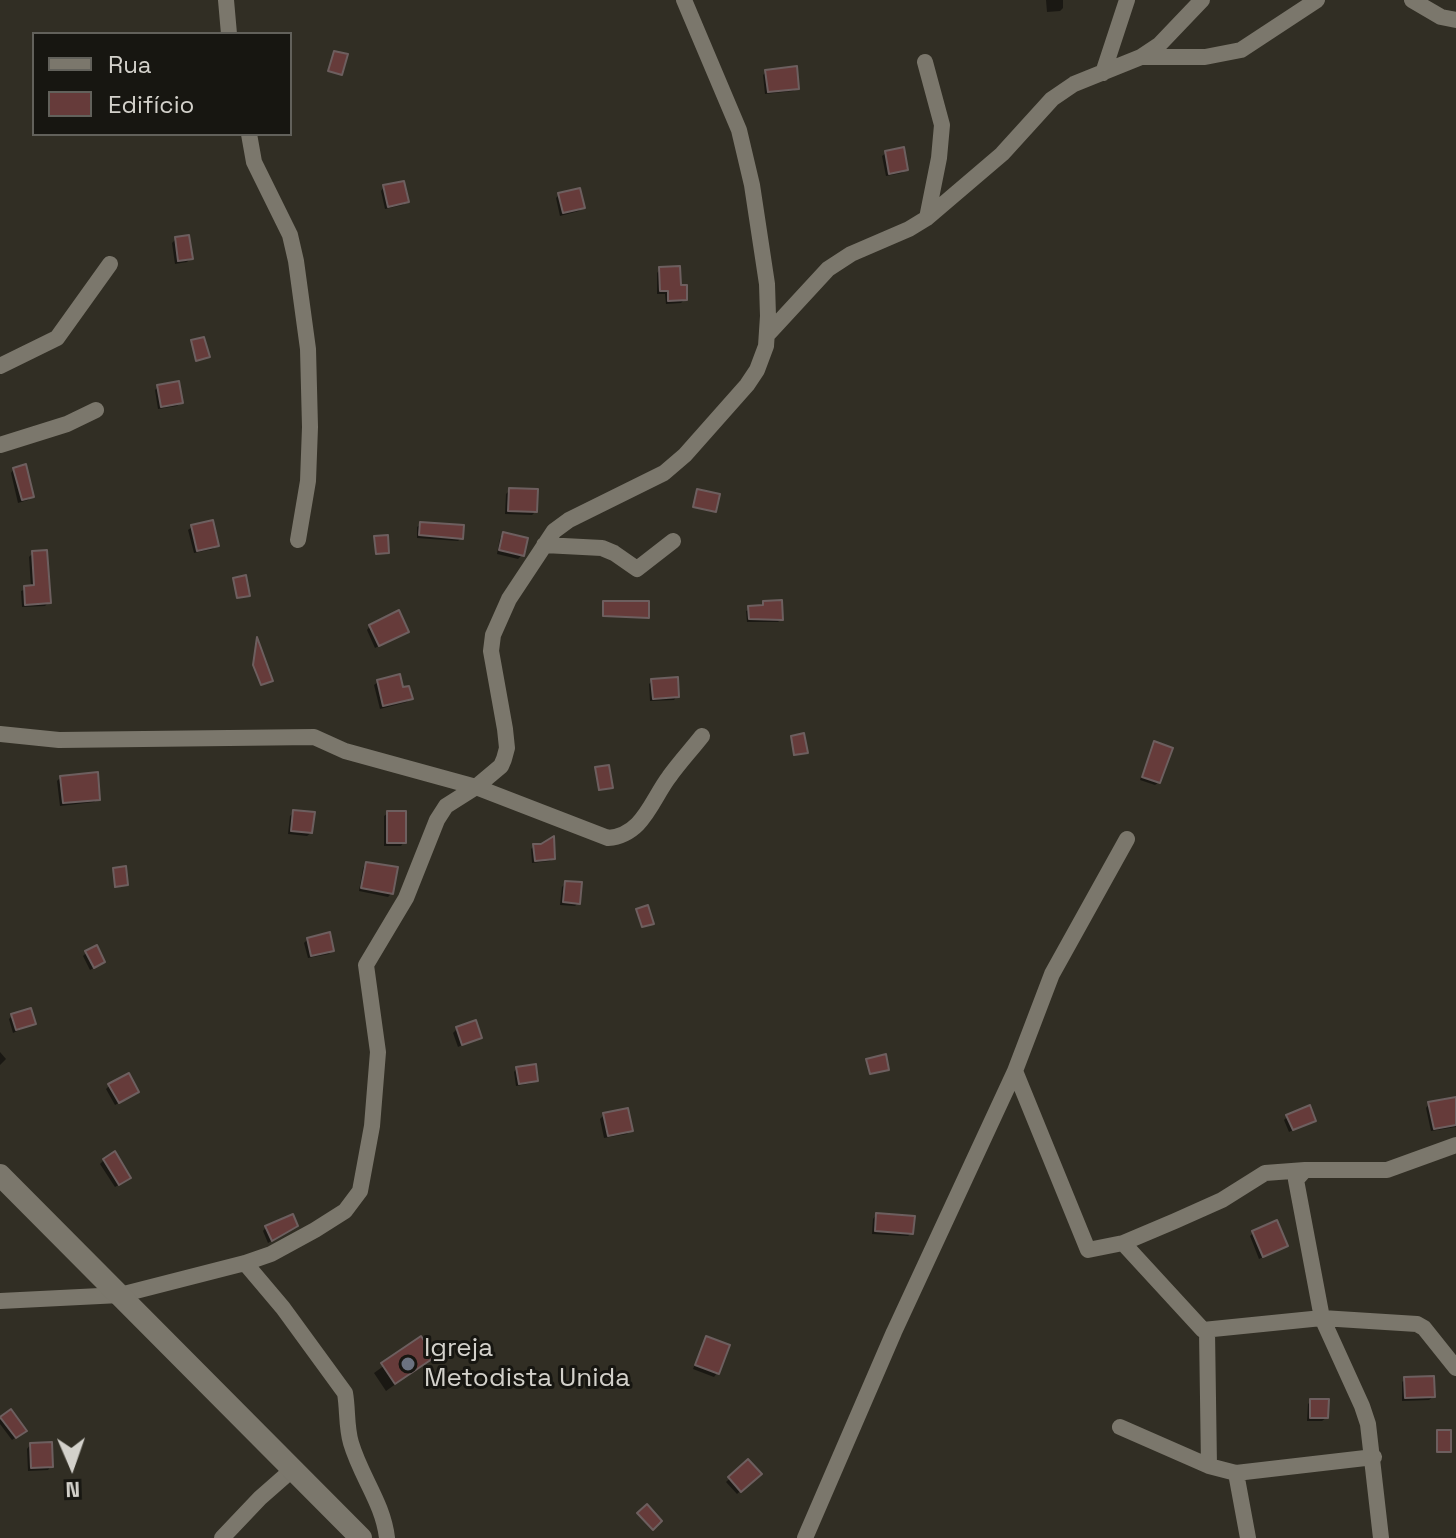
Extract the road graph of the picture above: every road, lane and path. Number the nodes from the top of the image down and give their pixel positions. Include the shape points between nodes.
1 (226, 0) edge
2 (684, 0) edge
3 (1127, 0) edge
4 (1202, 0) edge
5 (1317, 0) edge
6 (1412, 0) edge
7 (1456, 20) edge
8 (229, 32) edge
9 (1141, 57) junction
10 (925, 62) dead end
11 (1103, 73) junction
12 (249, 136) edge
13 (927, 218) junction
14 (110, 264) dead end
15 (768, 334) junction
16 (0, 366) edge
17 (96, 410) dead end
18 (0, 445) edge
19 (298, 540) dead end
20 (673, 541) dead end
21 (544, 545) junction
22 (0, 734) edge
23 (702, 736) dead end
24 (476, 787) junction
25 (1127, 839) dead end
26 (1015, 1071) junction
27 (1456, 1145) edge
28 (1305, 1170) junction
29 (0, 1175) edge
30 (1123, 1243) junction
31 (245, 1263) junction
32 (120, 1295) junction
33 (0, 1301) edge
34 (1322, 1318) junction
35 (1207, 1331) junction
36 (1456, 1368) edge
37 (1120, 1427) dead end
38 (1374, 1457) junction
39 (1209, 1466) junction
40 (293, 1469) junction
41 (1236, 1473) junction
42 (222, 1538) edge
43 (361, 1538) edge
44 (387, 1538) edge
45 (805, 1538) edge
46 (1248, 1538) edge
47 (1381, 1538) edge

1 - 8 street
2 - 15 street via 739,130 767,284
3 - 11 street
4 - 9 street
5 - 9 street via 1241,50 1205,57
6 - 7 street
9 - 11 street
10 - 13 street via 942,136
11 - 13 street via 1052,99 1002,154
12 - 19 street via 260,177 290,235 308,349 308,481
13 - 15 street via 828,269
14 - 16 street via 57,338
15 - 21 street via 747,385 685,455 664,473 569,520
17 - 18 street
20 - 21 street via 637,569 602,548
21 - 24 street via 493,635 492,664 507,748 501,766
22 - 24 street via 59,740 309,736 367,758
23 - 24 street via 647,815 618,837 608,838
24 - 31 street via 446,806 437,820 406,898 366,965 378,1052 360,1191 345,1211 298,1241
25 - 26 street via 1052,974
26 - 30 street via 1085,1247 1095,1251
26 - 45 street
27 - 28 street via 1387,1170
28 - 30 street via 1265,1173 1222,1200
28 - 34 street via 1296,1184
29 - 32 street
30 - 35 street
31 - 32 street
31 - 44 street via 345,1393 351,1443 380,1506
32 - 33 street
32 - 40 street
34 - 35 street
34 - 36 street via 1419,1324
34 - 38 street via 1362,1406
35 - 39 street
37 - 39 street
38 - 41 street
38 - 47 street
39 - 41 street
40 - 42 street
40 - 43 street
41 - 46 street

